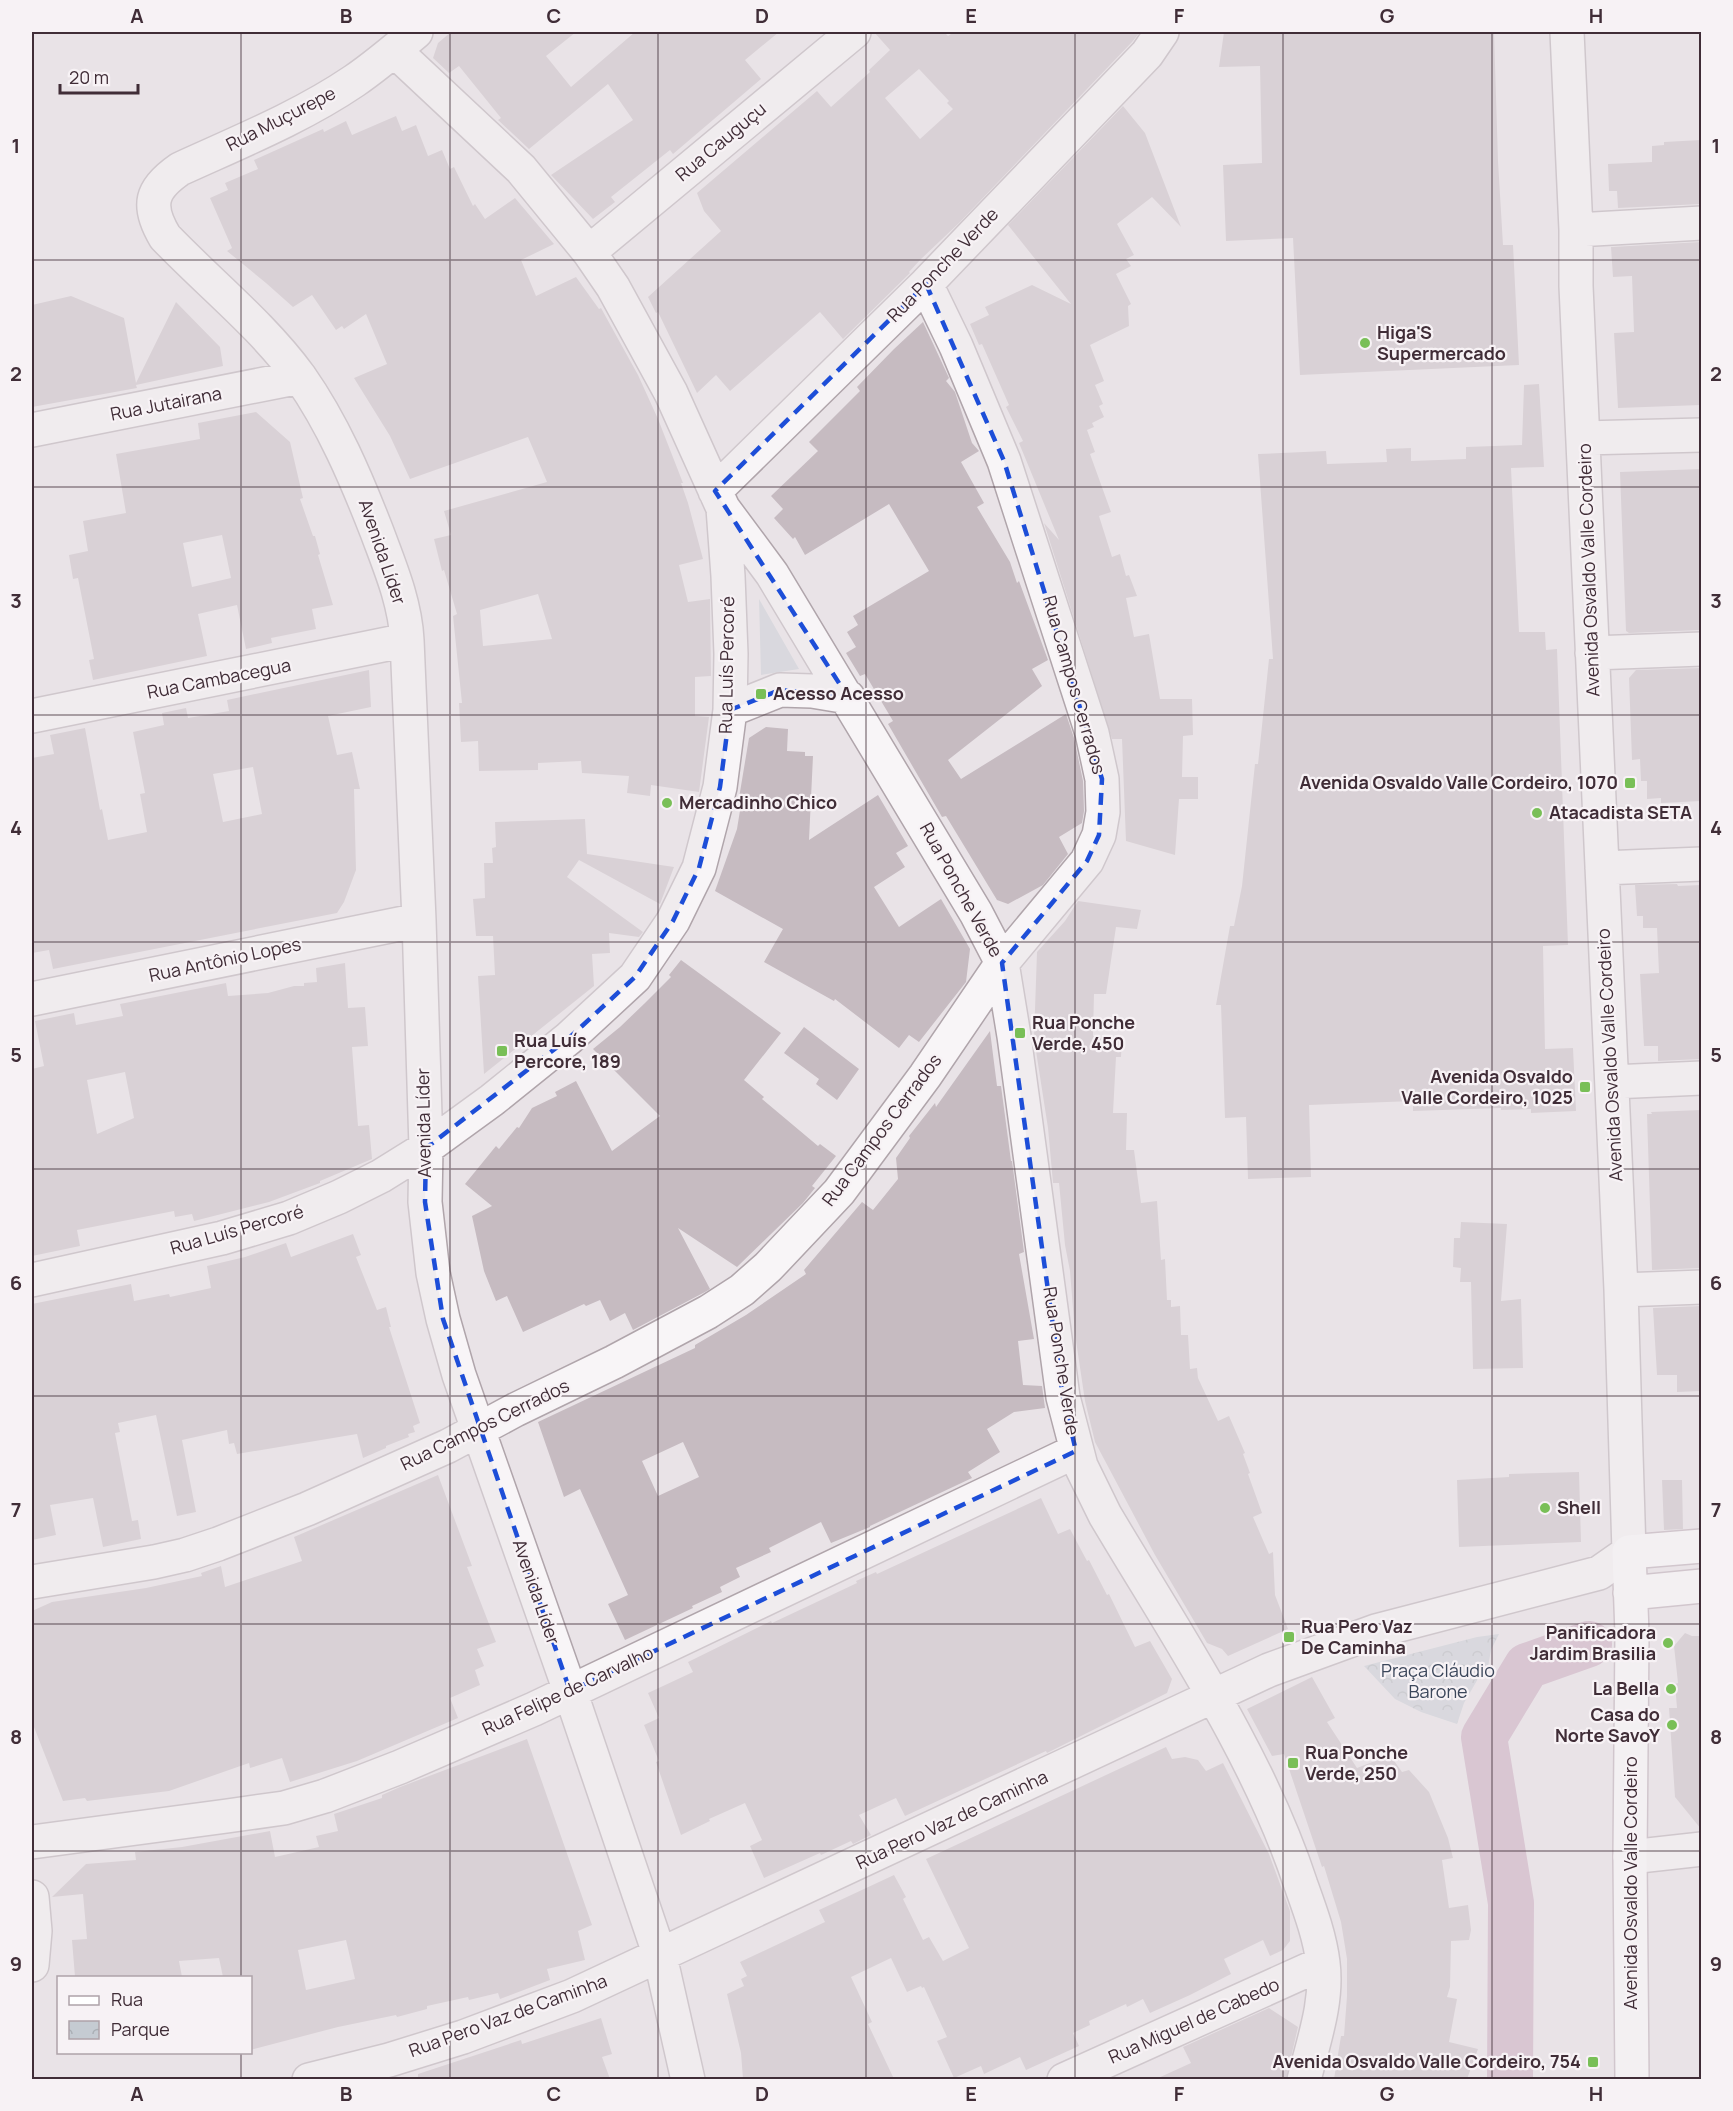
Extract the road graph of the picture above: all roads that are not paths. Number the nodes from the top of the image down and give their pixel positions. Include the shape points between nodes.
1 (854, 32) edge
2 (1162, 32) edge
3 (1567, 32) edge
4 (406, 41) edge
5 (153, 207) joint
6 (1701, 223) edge
7 (1576, 230) junction
8 (589, 252) junction
9 (926, 284) junction
10 (300, 377) junction
11 (32, 430) edge
12 (1701, 435) edge
13 (1583, 438) junction
14 (719, 499) junction
15 (407, 640) junction
16 (1701, 649) edge
17 (1592, 653) junction
18 (848, 697) junction
19 (730, 710) junction
20 (32, 716) edge
21 (1701, 864) edge
22 (1602, 868) junction
23 (419, 920) junction
24 (1002, 963) junction
25 (32, 999) edge
26 (1701, 1078) edge
27 (1612, 1082) junction
28 (426, 1148) junction
29 (32, 1280) edge
30 (1701, 1287) edge
31 (1621, 1290) junction
32 (478, 1429) junction
33 (1076, 1451) junction
34 (1701, 1546) edge
35 (1629, 1552) junction
36 (1599, 1574) junction
37 (32, 1582) edge
38 (1701, 1586) edge
39 (1630, 1593) junction
40 (570, 1691) junction
41 (1214, 1697) junction
42 (32, 1842) edge
43 (1701, 1849) edge
44 (1630, 1857) junction
45 (32, 1897) edge
46 (660, 1956) junction
47 (1323, 1963) junction
48 (32, 1965) edge
49 (309, 2079) edge
50 (688, 2079) edge
51 (1064, 2079) edge
52 (1304, 2079) edge
53 (1632, 2079) edge

1 - 8 street, Rua Cauguçu
2 - 9 street, Rua Ponche Verde via 1147,54
3 - 7 street, Avenida Osvaldo Valle Cordeiro
4 - 5 street, Rua Muçurepe via 309,108 163,180 156,190
4 - 8 street via 521,169
5 - 10 street, Avenida Líder via 165,237 267,338
6 - 7 street
7 - 13 street, Avenida Osvaldo Valle Cordeiro
8 - 14 street via 613,287 671,393
9 - 14 street, Rua Ponche Verde
9 - 24 street, Rua Campos Cerrados via 1004,461 1092,733 1102,779 1099,835 1087,861
10 - 11 street, Rua Jutairana
10 - 15 street, Avenida Líder via 356,479 395,580
12 - 13 street
13 - 17 street, Avenida Osvaldo Valle Cordeiro
14 - 18 street, Rua Ponche Verde via 772,574
14 - 19 street, Rua Luís Percoré via 728,576
15 - 20 street, Rua Cambacegua
15 - 23 street, Avenida Líder
16 - 17 street
17 - 22 street, Avenida Osvaldo Valle Cordeiro
18 - 19 street via 780,690
18 - 24 street, Rua Ponche Verde via 976,912
19 - 28 street, Rua Luís Percoré via 720,787 699,868 673,921 635,977 569,1038
21 - 22 street
22 - 27 street, Avenida Osvaldo Valle Cordeiro
23 - 25 street, Rua Antônio Lopes
23 - 28 street, Avenida Líder
24 - 32 street, Rua Campos Cerrados via 839,1192 768,1268 708,1312
24 - 33 street, Rua Ponche Verde via 1063,1397
26 - 27 street
27 - 31 street, Avenida Osvaldo Valle Cordeiro
28 - 29 street, Rua Luís Percoré via 381,1176 289,1218 222,1238
28 - 32 street, Avenida Líder via 425,1202 433,1273 459,1375
30 - 31 street
31 - 35 street, Avenida Osvaldo Valle Cordeiro
32 - 37 street, Rua Campos Cerrados via 307,1509 218,1544 154,1562
32 - 40 street, Avenida Líder
33 - 40 street, Rua Felipe de Carvalho
33 - 41 street, Rua Ponche Verde via 1105,1515
34 - 35 main road
35 - 36 street, Rua Pero Vaz de Caminha
35 - 39 main road, Avenida Osvaldo Valle Cordeiro
36 - 39 street
36 - 41 street, Rua Pero Vaz de Caminha via 1376,1631 1269,1670
38 - 39 main road
39 - 44 main road, Avenida Osvaldo Valle Cordeiro
40 - 42 street, Rua Felipe de Carvalho via 400,1767 284,1808
40 - 46 street, Avenida Líder
41 - 46 street, Rua Pero Vaz de Caminha
41 - 47 street, Rua Ponche Verde via 1268,1800 1294,1862
43 - 44 street
44 - 53 main road, Avenida Osvaldo Valle Cordeiro
45 - 48 street
46 - 49 street, Rua Pero Vaz de Caminha via 572,1996 463,2037
46 - 50 street, Avenida Líder
47 - 51 street, Rua Miguel de Cabedo
47 - 52 street, Rua Ponche Verde via 1324,2000

